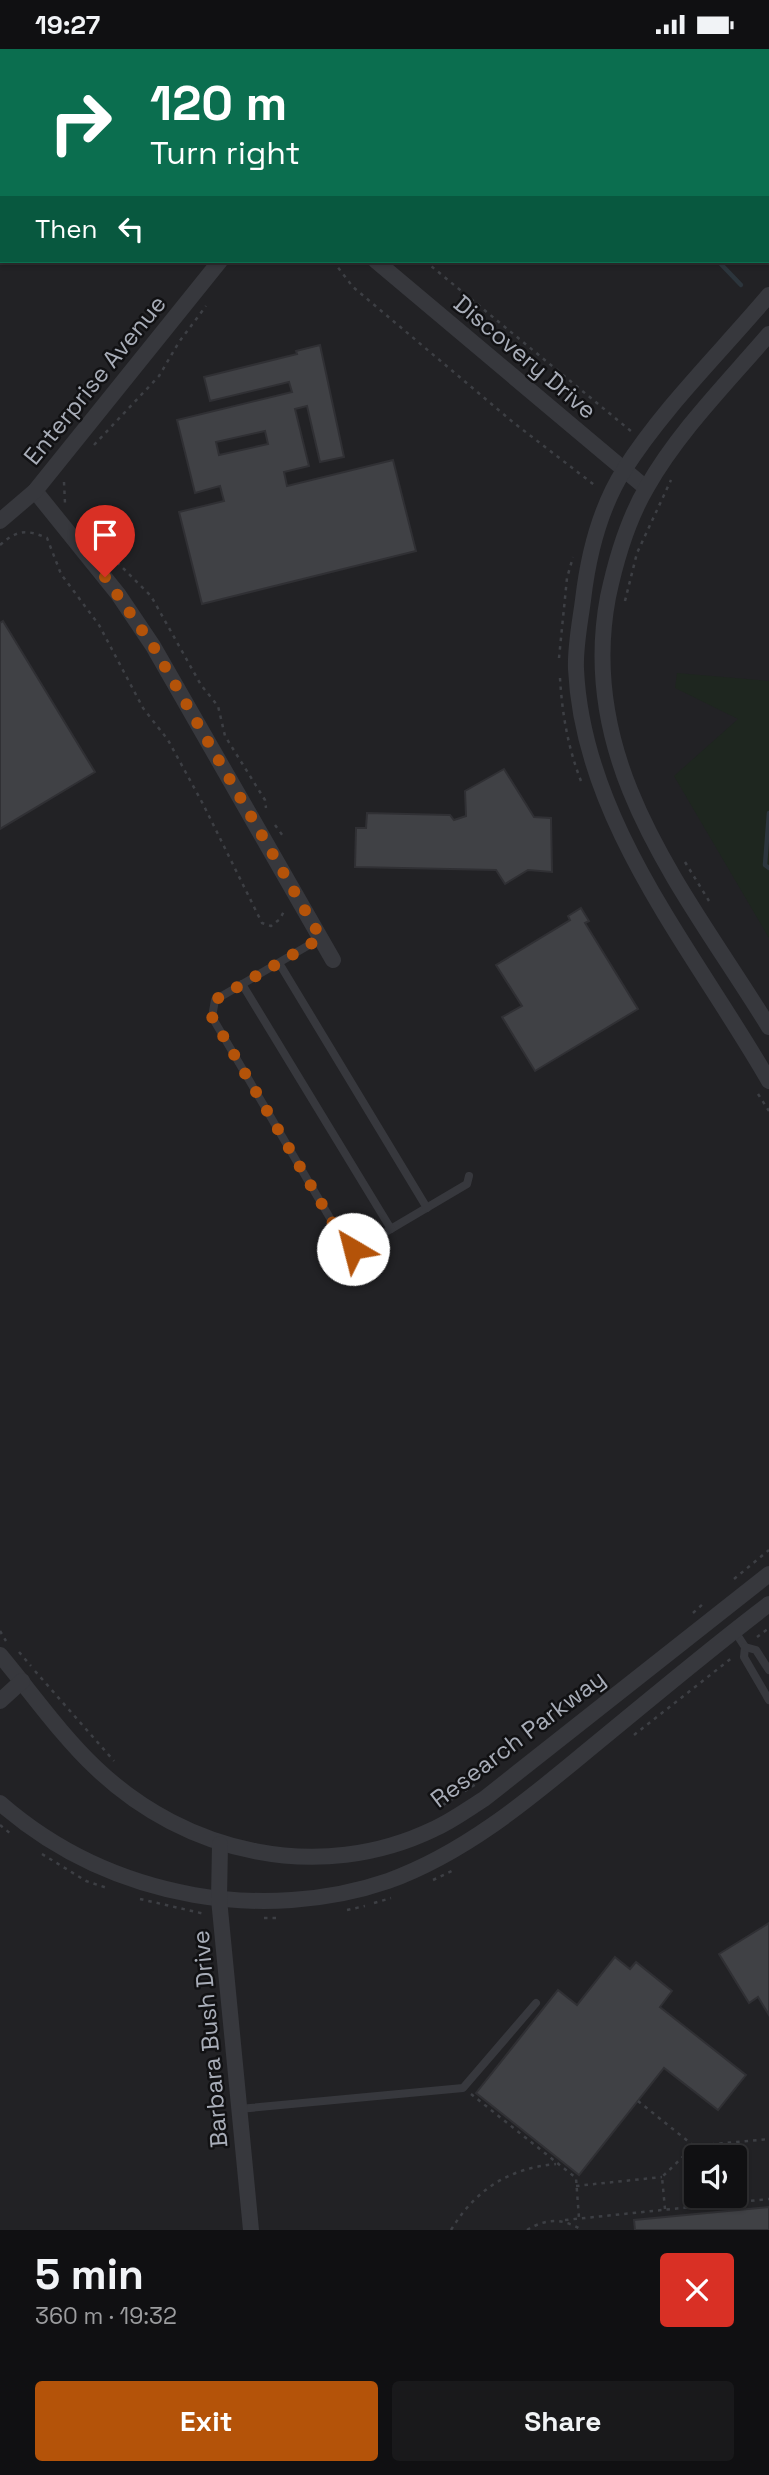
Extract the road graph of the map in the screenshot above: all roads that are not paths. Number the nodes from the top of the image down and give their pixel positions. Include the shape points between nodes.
1 (218, 263) edge
2 (378, 263) edge
3 (769, 295) edge
4 (769, 334) edge
5 (623, 471) junction
6 (646, 488) junction
7 (35, 491) junction
8 (0, 521) edge
9 (614, 750) junction
10 (591, 756) junction
11 (321, 938) junction
12 (333, 960) dead end
13 (279, 963) junction
14 (737, 975) junction
15 (242, 985) junction
16 (714, 988) junction
17 (769, 1027) edge
18 (769, 1081) edge
19 (470, 1176) dead end
20 (427, 1207) junction
21 (391, 1229) junction
22 (769, 1574) edge
23 (769, 1604) edge
24 (722, 1611) junction
25 (734, 1630) junction
26 (745, 1647) junction
27 (8, 1649) edge
28 (769, 1670) edge
29 (22, 1681) junction
30 (769, 1700) edge
31 (0, 1701) edge
32 (0, 1803) edge
33 (220, 1844) junction
34 (219, 1899) junction
35 (536, 2003) dead end
36 (239, 2109) junction
37 (251, 2230) edge

1 - 7 street, Enterprise Avenue
2 - 5 street, Discovery Drive
3 - 5 street
4 - 6 street via 672,448
5 - 6 street, Discovery Drive
5 - 10 street via 604,510 587,568 580,626 576,667
6 - 9 street via 623,537 601,635 604,696
7 - 8 street, Enterprise Avenue
7 - 11 street via 118,594 153,646
9 - 10 street
9 - 14 street via 631,799 657,849
10 - 16 street via 610,813 632,857
11 - 12 street
11 - 13 lane
13 - 15 lane
13 - 20 lane
14 - 16 street
14 - 17 street
15 - 21 lane
15 - 21 lane via 215,1000 212,1017 347,1247 362,1246
16 - 18 street
19 - 20 lane via 467,1184
20 - 21 lane
22 - 24 street, Research Parkway
23 - 25 street, Research Parkway
24 - 25 street
24 - 33 street, Research Parkway via 484,1799 435,1829 359,1854 321,1857 264,1854
25 - 26 lane
25 - 34 street, Research Parkway via 514,1812 447,1853 388,1881 324,1898
26 - 28 lane via 756,1650
26 - 30 lane via 744,1657
27 - 29 street, Research Parkway
29 - 31 street
29 - 33 street, Research Parkway via 95,1768 145,1808
32 - 34 street, Research Parkway via 102,1869 159,1889
33 - 34 street, Barbara Bush Drive
34 - 36 street, Barbara Bush Drive
35 - 36 lane via 463,2088
36 - 37 street, Barbara Bush Drive

